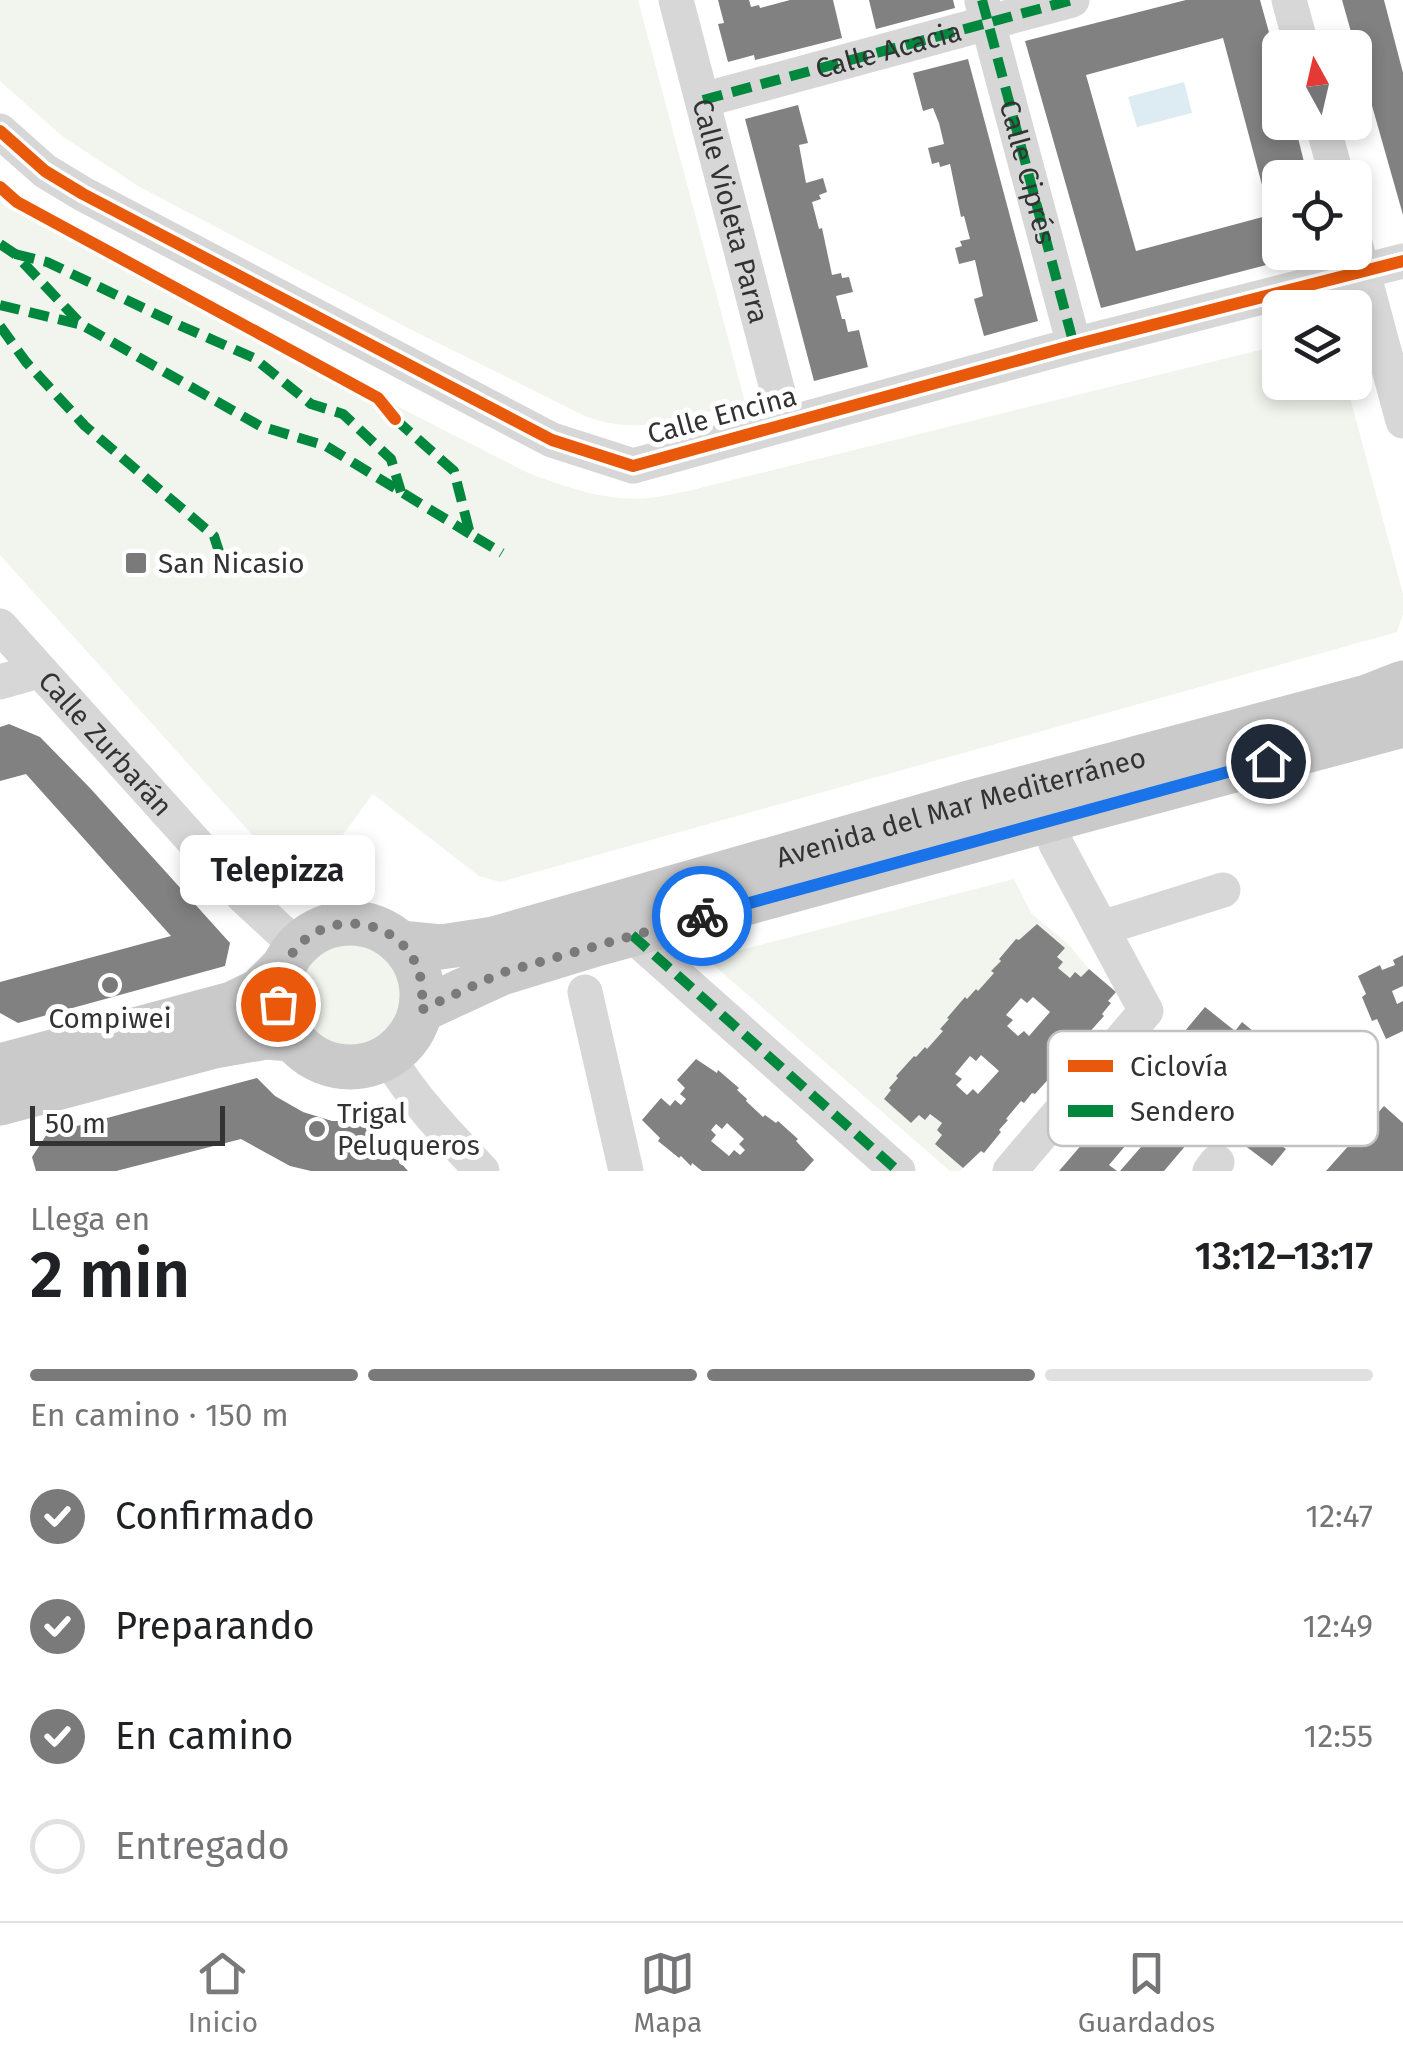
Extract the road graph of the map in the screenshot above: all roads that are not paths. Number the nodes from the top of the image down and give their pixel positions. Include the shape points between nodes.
1 (676, 0) edge
2 (1072, 0) edge
3 (1289, 0) edge
4 (984, 11) edge
5 (1297, 30) edge
6 (703, 100) junction
7 (0, 131) edge
8 (1372, 258) edge
9 (1403, 261) edge
10 (1317, 270) edge
11 (1362, 270) edge
12 (1074, 345) junction
13 (1403, 421) edge
14 (786, 423) junction
15 (0, 626) edge
16 (39, 671) junction
17 (0, 682) edge
18 (1403, 683) edge
19 (1403, 725) edge
20 (1050, 819) junction
21 (1223, 890) dead end
22 (1102, 928) junction
23 (632, 935) junction
24 (400, 943) junction
25 (290, 957) junction
26 (586, 992) dead end
27 (421, 1010) junction
28 (1129, 1031) edge
29 (292, 1039) junction
30 (388, 1057) junction
31 (0, 1066) edge
32 (0, 1104) edge
33 (1048, 1126) edge
34 (482, 1171) edge
35 (626, 1171) edge
36 (898, 1171) edge
37 (1010, 1171) edge

1 - 6 street, Calle Violeta Parra
2 - 4 street, Calle Acacia
3 - 5 street
4 - 6 street, Calle Acacia
4 - 12 street, Calle Ciprés
6 - 14 street, Calle Violeta Parra
7 - 14 street, Calle Encina via 45,172 82,194 552,440 633,466
8 - 9 street, Calle Encina
10 - 12 street, Calle Encina
11 - 13 street
12 - 14 street, Calle Encina
15 - 16 street, Calle Zurbarán
16 - 17 street
16 - 25 street, Calle Zurbarán via 244,897
18 - 24 main road, Avenida del Mar Mediterráneo via 494,938 441,947
19 - 20 main road, Avenida del Mar Mediterráneo
20 - 22 street via 1056,844
20 - 23 main road, Avenida del Mar Mediterráneo
21 - 22 street
22 - 28 street via 1146,1011
23 - 27 main road, Avenida del Mar Mediterráneo via 501,973
23 - 36 street
24 - 25 main road via 381,930 336,924 315,932
24 - 27 main road via 415,963
25 - 29 main road via 278,1004
25 - 31 main road via 258,991 232,1004
26 - 35 street
27 - 30 main road via 415,1028
29 - 30 main road via 308,1054 349,1068
29 - 32 main road via 214,1046
30 - 34 street via 432,1119
33 - 37 street

